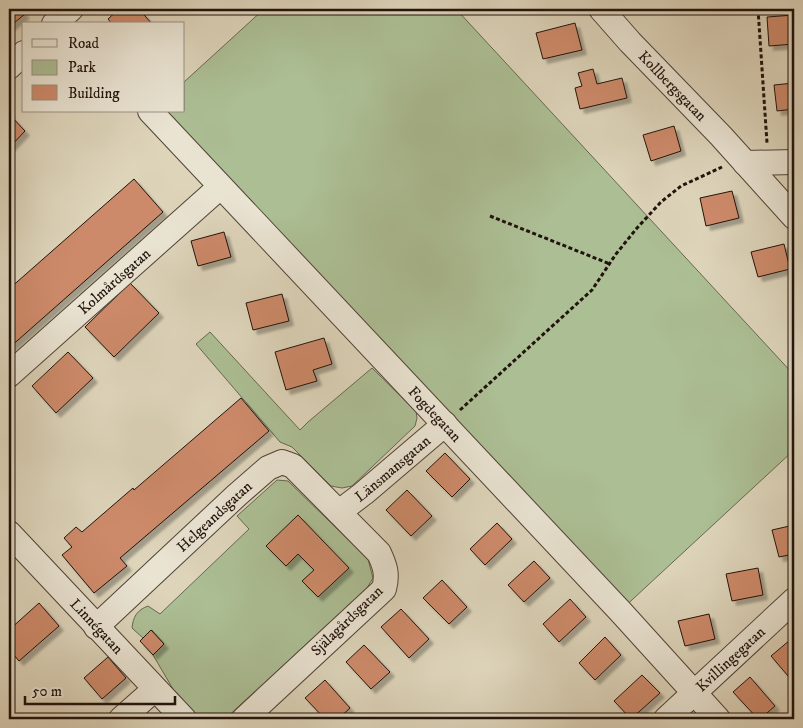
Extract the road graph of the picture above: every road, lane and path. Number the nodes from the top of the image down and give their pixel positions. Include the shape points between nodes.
1 (601, 9) edge
2 (758, 9) edge
3 (22, 54) edge
4 (9, 67) edge
5 (151, 112) edge
6 (794, 162) edge
7 (757, 163) junction
8 (220, 187) junction
9 (490, 216) dead end
10 (794, 218) edge
11 (610, 264) junction
12 (9, 375) edge
13 (445, 424) junction
14 (339, 512) junction
15 (9, 533) edge
16 (794, 600) edge
17 (96, 627) junction
18 (155, 688) junction
19 (694, 693) junction
20 (121, 719) edge
21 (184, 719) edge
22 (244, 719) edge
23 (666, 719) edge
24 (718, 719) edge

1 - 7 street, Kollbergsgatan via 630,42
2 - 7 path
3 - 4 street
5 - 8 street, Fogdegatan
6 - 7 street
7 - 10 street, Kollbergsgatan
7 - 11 path via 722,167 681,186 637,228
8 - 12 street, Kolmårdsgatan
8 - 13 street, Fogdegatan
9 - 11 path
11 - 13 path via 592,290
13 - 14 street, Länsmansgatan
13 - 19 street, Fogdegatan
14 - 17 street, Helgeandsgatan via 293,466 282,462 268,468
14 - 22 street, Själagårdsgatan via 378,552 386,566 384,589
15 - 17 street, Linnégatan
16 - 19 street, Kvillingegatan
17 - 18 street, Linnégatan
18 - 20 street
18 - 21 street, Linnégatan
19 - 23 street, Kvillingegatan
19 - 24 street, Fogdegatan

